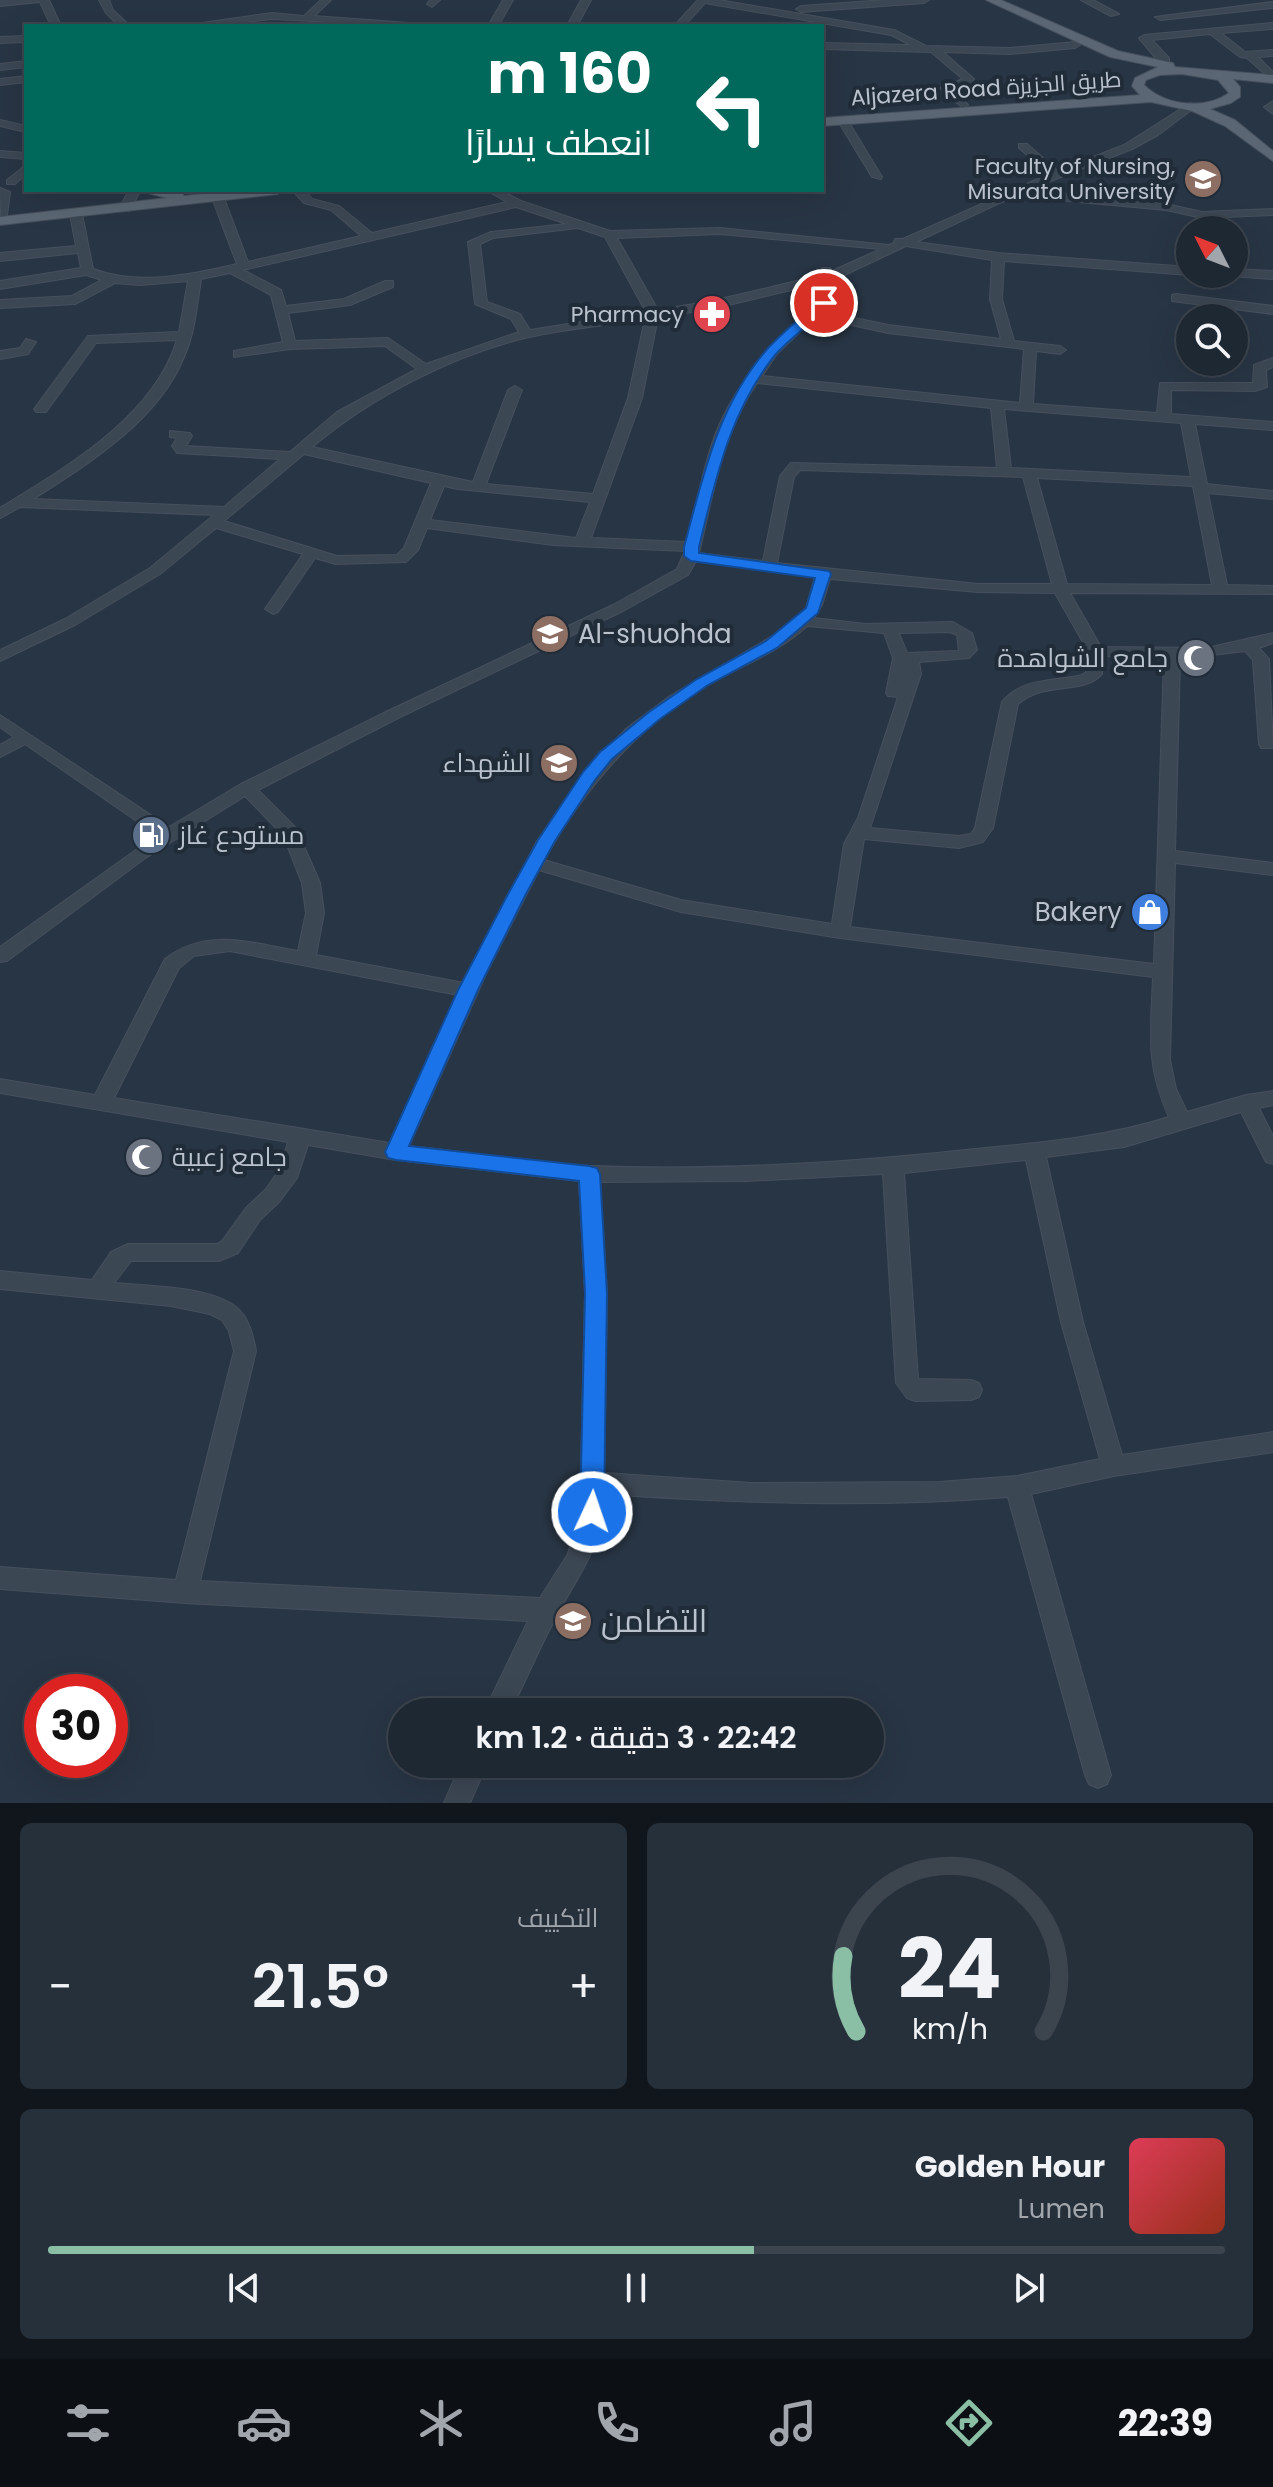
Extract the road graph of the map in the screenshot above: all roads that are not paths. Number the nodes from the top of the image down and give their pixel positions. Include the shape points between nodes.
1 (42, 0) edge
2 (104, 0) edge
3 (326, 0) edge
4 (508, 0) edge
5 (586, 0) edge
6 (924, 0) edge
7 (974, 0) edge
8 (992, 0) edge
9 (1086, 0) edge
10 (1272, 2) edge
11 (0, 3) edge
12 (261, 9) dead end
13 (779, 12) junction
14 (1114, 14) dead end
15 (250, 17) junction
16 (1160, 17) dead end
17 (307, 18) junction
18 (55, 24) edge
19 (123, 24) edge
20 (201, 24) edge
21 (384, 24) edge
22 (494, 24) edge
23 (573, 24) edge
24 (681, 24) edge
25 (1273, 26) edge
26 (1212, 31) junction
27 (24, 39) edge
28 (0, 40) edge
29 (1075, 45) junction
30 (824, 46) edge
31 (931, 50) junction
32 (1273, 53) edge
33 (1250, 55) junction
34 (24, 64) edge
35 (1164, 65) junction
36 (0, 67) edge
37 (1190, 70) junction
38 (1208, 73) junction
39 (1273, 78) edge
40 (24, 79) edge
41 (1139, 81) junction
42 (0, 82) edge
43 (1273, 86) edge
44 (1233, 96) junction
45 (1153, 98) junction
46 (1168, 103) junction
47 (1273, 104) edge
48 (963, 105) junction
49 (1191, 106) junction
50 (1273, 111) edge
51 (1175, 117) junction
52 (824, 120) edge
53 (824, 120) edge
54 (843, 121) junction
55 (0, 123) edge
56 (24, 129) edge
57 (1273, 142) edge
58 (1023, 146) dead end
59 (0, 154) edge
60 (24, 156) edge
61 (1273, 157) edge
62 (24, 170) edge
63 (1055, 174) junction
64 (877, 177) dead end
65 (11, 182) dead end
66 (1020, 189) junction
67 (0, 191) edge
68 (222, 192) edge
69 (263, 192) edge
70 (300, 192) edge
71 (496, 192) edge
72 (135, 198) edge
73 (218, 198) junction
74 (517, 203) junction
75 (1273, 212) edge
76 (76, 214) junction
77 (0, 215) edge
78 (0, 221) edge
79 (581, 226) junction
80 (609, 235) junction
81 (369, 237) junction
82 (905, 241) junction
83 (851, 245) junction
84 (884, 246) junction
85 (82, 249) junction
86 (0, 257) edge
87 (860, 257) junction
88 (998, 257) junction
89 (238, 268) junction
90 (1176, 270) edge
91 (87, 271) junction
92 (828, 274) junction
93 (1248, 274) edge
94 (1273, 275) edge
95 (195, 276) junction
96 (113, 279) junction
97 (389, 284) dead end
98 (0, 285) edge
99 (1176, 298) dead end
100 (0, 304) edge
101 (281, 310) junction
102 (1273, 310) edge
103 (648, 313) junction
104 (812, 313) junction
105 (526, 334) junction
106 (185, 336) junction
107 (30, 342) dead end
108 (1009, 344) junction
109 (290, 345) junction
110 (1030, 347) junction
111 (1060, 350) dead end
112 (238, 354) dead end
113 (0, 355) edge
114 (1273, 362) edge
115 (425, 369) junction
116 (752, 379) junction
117 (515, 390) dead end
118 (997, 405) junction
119 (1026, 407) junction
120 (41, 409) dead end
121 (1164, 415) junction
122 (1187, 418) junction
123 (1272, 427) edge
124 (175, 434) dead end
125 (297, 453) junction
126 (1004, 472) junction
127 (1029, 473) junction
128 (439, 481) junction
129 (1202, 485) junction
130 (478, 487) junction
131 (1273, 495) edge
132 (598, 499) junction
133 (0, 503) edge
134 (17, 504) junction
135 (230, 511) junction
136 (0, 514) edge
137 (216, 523) junction
138 (423, 523) junction
139 (582, 542) junction
140 (691, 551) junction
141 (311, 553) junction
142 (769, 568) junction
143 (824, 574) junction
144 (1061, 590) junction
145 (1220, 590) junction
146 (1273, 590) edge
147 (273, 609) dead end
148 (803, 621) junction
149 (890, 629) junction
150 (1273, 638) edge
151 (1250, 648) junction
152 (1096, 651) junction
153 (1172, 655) junction
154 (0, 656) edge
155 (906, 658) junction
156 (894, 693) dead end
157 (0, 720) edge
158 (26, 737) junction
159 (1267, 744) dead end
160 (0, 752) edge
161 (247, 788) junction
162 (859, 833) junction
163 (168, 834) junction
164 (1166, 856) junction
165 (534, 863) junction
166 (1273, 869) edge
167 (840, 932) junction
168 (0, 956) edge
169 (306, 958) junction
170 (1161, 971) junction
171 (468, 990) junction
172 (0, 1086) edge
173 (1273, 1098) edge
174 (102, 1101) junction
175 (1246, 1102) junction
176 (1182, 1123) junction
177 (300, 1137) junction
178 (1034, 1151) junction
179 (396, 1152) junction
180 (1273, 1156) edge
181 (893, 1166) junction
182 (589, 1174) junction
183 (0, 1280) edge
184 (97, 1291) junction
185 (971, 1390) dead end
186 (1273, 1442) edge
187 (1114, 1466) junction
188 (594, 1483) junction
189 (1017, 1486) junction
190 (0, 1578) edge
191 (185, 1592) junction
192 (546, 1610) junction
193 (504, 1698) edge
194 (1098, 1775) dead end
195 (468, 1778) edge
196 (457, 1803) edge

1 - 11 street
1 - 18 street
2 - 19 street
3 - 17 street
4 - 22 street
5 - 23 street
6 - 13 street
7 - 29 main road
8 - 35 main road via 1114,54
9 - 14 street
10 - 16 street
12 - 15 street
13 - 24 street via 703,0
13 - 31 street via 894,33
15 - 17 street
15 - 20 street
17 - 21 street
25 - 26 street
26 - 33 street
26 - 35 street via 1143,39 1164,58
27 - 28 street
29 - 31 street via 1019,51
29 - 41 main road
30 - 31 street
31 - 48 street via 969,79 945,88
32 - 33 street
33 - 39 street
34 - 36 street
35 - 37 main road
37 - 38 main road
37 - 41 main road, Aljazera Road طريق الجزيزة via 1158,71
38 - 39 main road
38 - 44 main road via 1235,87
40 - 42 street
41 - 45 main road via 1141,91
41 - 48 main road, Aljazera Road طريق الجزيزة via 1107,93
43 - 44 main road
44 - 49 main road
44 - 57 main road via 1234,110
45 - 46 main road
45 - 54 main road, Aljazera Road طريق الجزيزة
46 - 49 main road
46 - 51 street
47 - 50 street
48 - 52 main road, Aljazera Road طريق الجزيزة
49 - 51 street
49 - 61 main road via 1230,123
51 - 63 street via 1128,147
53 - 54 main road, Aljazera Road طريق الجزيزة
54 - 64 street
55 - 56 street
58 - 63 street
59 - 60 street
62 - 65 street
63 - 66 street
66 - 75 street via 1202,215
66 - 82 street
67 - 77 street
68 - 72 main road
69 - 73 main road
70 - 81 street via 308,201 335,208
71 - 74 street
72 - 73 main road
72 - 76 main road
72 - 77 main road
73 - 89 street
74 - 79 street
74 - 81 street
76 - 78 main road
76 - 85 street
79 - 80 street
79 - 105 street via 491,235 474,242 481,304 516,317
80 - 83 street via 720,231
80 - 103 street
81 - 89 street
82 - 84 street
82 - 88 street
82 - 92 street
83 - 84 street
83 - 87 street
84 - 87 street
85 - 86 street
85 - 91 street
87 - 92 street
88 - 90 street
88 - 108 street via 996,299
89 - 95 street
89 - 101 street via 277,293
91 - 96 street
91 - 98 street
92 - 103 street via 751,298
92 - 104 street via 832,294
93 - 94 street
95 - 96 street
95 - 106 street
96 - 100 street via 75,300
97 - 101 street via 346,302
99 - 102 street
101 - 109 street
103 - 105 street
103 - 132 street via 635,398
104 - 108 street
104 - 116 street via 781,341
105 - 115 street
106 - 120 street via 92,339
106 - 134 street via 177,361 146,407
107 - 113 street via 24,351
108 - 110 street
109 - 112 street
109 - 115 street via 388,342
110 - 111 street
110 - 119 street
114 - 121 street via 1259,368 1262,384 1255,387 1165,386
115 - 125 street via 354,407
116 - 118 street
116 - 140 street via 718,445
117 - 130 street
118 - 119 street
118 - 126 street
119 - 121 street
121 - 122 street
122 - 123 street
122 - 129 street
124 - 125 street via 185,436 182,450
125 - 128 street
125 - 135 street
126 - 127 street
126 - 142 street via 796,466 787,476
127 - 129 street
127 - 144 street
128 - 130 street
128 - 138 street
129 - 131 street
129 - 145 street
130 - 132 street
132 - 139 street
133 - 134 street
134 - 135 street
134 - 136 street
135 - 137 street
137 - 141 street
137 - 154 street via 173,559 112,598
138 - 139 street
138 - 141 street via 401,559 350,561
139 - 140 street
140 - 142 street
140 - 161 street via 683,572 618,608
141 - 147 street
142 - 143 street
143 - 144 street
143 - 148 street via 813,610
144 - 145 street
144 - 152 street
145 - 146 street
148 - 149 street
148 - 165 street via 678,699 606,756
149 - 155 street
149 - 155 street via 953,627 964,633 969,650
150 - 151 street
151 - 153 street
151 - 159 street via 1261,659
152 - 153 street
152 - 162 street via 1090,679 1042,683 1010,702 984,828 977,838 959,842
153 - 164 street
155 - 156 street
155 - 162 street via 913,674
157 - 158 street
158 - 160 street
158 - 163 street
161 - 163 street
161 - 169 street via 290,832 311,883 315,913
162 - 167 street
163 - 168 street
164 - 166 street
164 - 170 street
165 - 167 street via 650,899
165 - 171 street
167 - 170 street
169 - 171 street
169 - 174 street via 230,945 201,946 179,957
170 - 176 street via 1160,1060
171 - 179 street
172 - 174 street
173 - 175 street
174 - 177 street
175 - 176 street
175 - 180 street
176 - 178 street via 1124,1139
177 - 179 street
177 - 184 street via 290,1172 230,1247 219,1252 128,1253
178 - 181 street
178 - 187 street via 1072,1322
179 - 182 street
181 - 182 street
181 - 185 street via 907,1383 915,1391
182 - 188 street via 596,1293
183 - 184 street
184 - 191 street via 215,1306 230,1314 240,1329 245,1351
186 - 187 street
187 - 189 street
188 - 189 street via 752,1493
188 - 192 street via 579,1558
189 - 194 street
190 - 191 street
191 - 192 street
192 - 193 street
195 - 196 street

